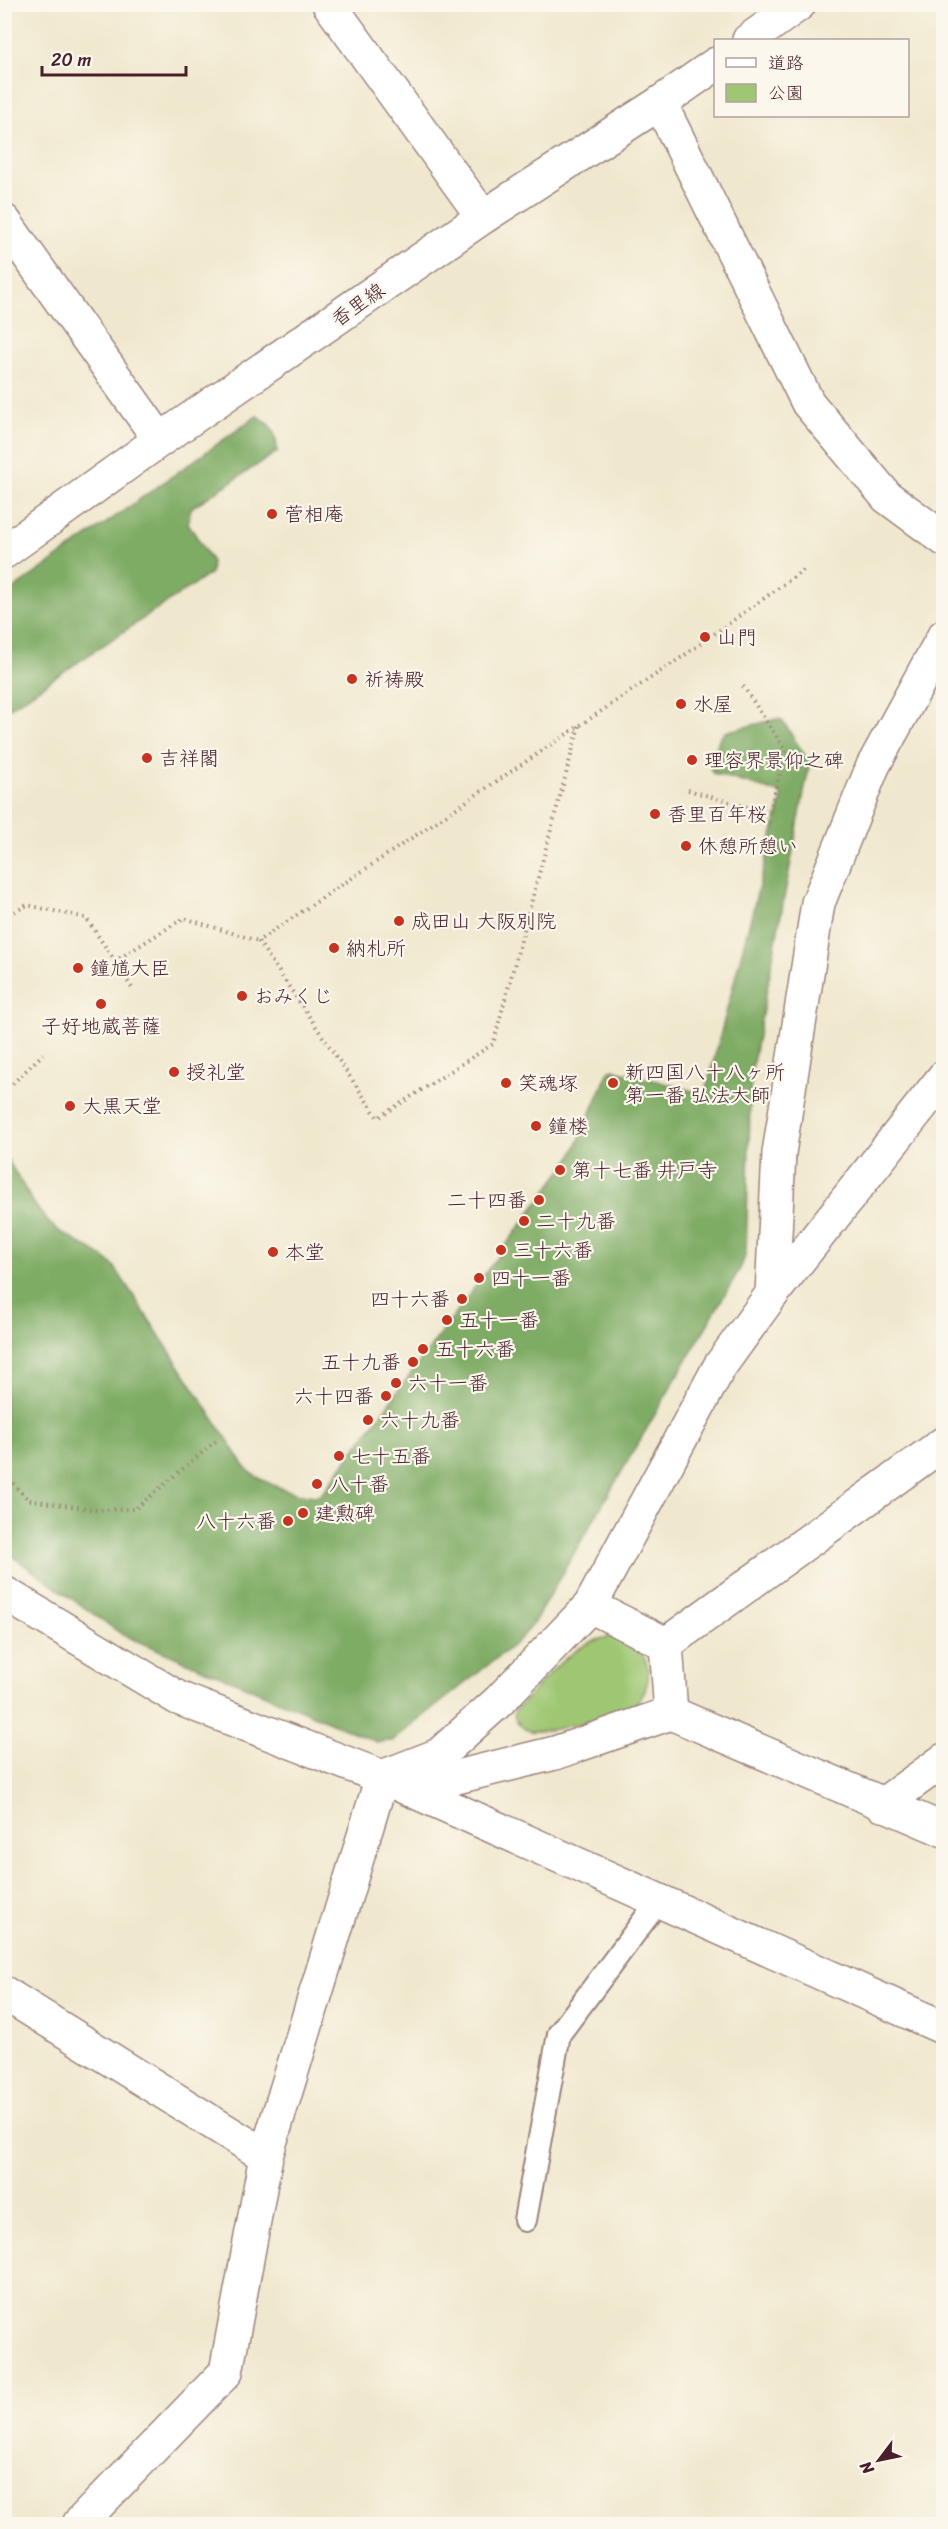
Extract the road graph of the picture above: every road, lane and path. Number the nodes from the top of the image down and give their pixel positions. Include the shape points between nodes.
1 (329, 4) edge
2 (799, 4) edge
3 (750, 39) edge
4 (714, 65) edge
5 (660, 103) junction
6 (483, 217) junction
7 (4, 221) edge
8 (160, 440) junction
9 (944, 539) edge
10 (4, 552) edge
11 (805, 569) dead end
12 (944, 636) edge
13 (743, 686) dead end
14 (579, 726) junction
15 (688, 790) dead end
16 (747, 807) dead end
17 (770, 810) dead end
18 (4, 918) edge
19 (258, 941) junction
20 (115, 961) junction
21 (132, 988) dead end
22 (43, 1054) dead end
23 (944, 1077) edge
24 (4, 1092) edge
25 (772, 1294) junction
26 (216, 1441) dead end
27 (944, 1443) edge
28 (4, 1475) edge
29 (4, 1593) edge
30 (590, 1606) junction
31 (666, 1644) junction
32 (671, 1713) junction
33 (944, 1760) edge
34 (382, 1777) junction
35 (412, 1788) junction
36 (882, 1805) junction
37 (944, 1830) edge
38 (660, 1899) junction
39 (4, 1993) edge
40 (944, 2028) edge
41 (266, 2156) junction
42 (525, 2220) dead end
43 (79, 2524) edge

1 - 6 street
2 - 3 street
4 - 5 street, 香里線
5 - 6 street, 香里線
5 - 9 street via 808,403 886,496
6 - 8 street, 香里線
7 - 8 street
8 - 10 street, 香里線
11 - 14 path
12 - 25 street via 873,766 818,903 779,1153
13 - 17 path via 786,751
14 - 19 path
14 - 19 path via 493,1044 378,1118
15 - 16 path
18 - 20 path via 27,905 86,918
19 - 20 path via 184,918
20 - 21 path
22 - 24 path
23 - 25 street
25 - 30 street via 720,1366
26 - 28 path via 135,1509 97,1510 29,1500
27 - 31 street
29 - 34 street via 178,1698
30 - 31 street
30 - 34 street via 499,1701 439,1755
31 - 32 street
32 - 35 street via 555,1753
32 - 36 street
33 - 36 street
34 - 35 street
34 - 41 street
35 - 38 street
36 - 37 street
38 - 40 street
38 - 42 lane via 559,2034
39 - 41 street
41 - 43 street via 226,2372

